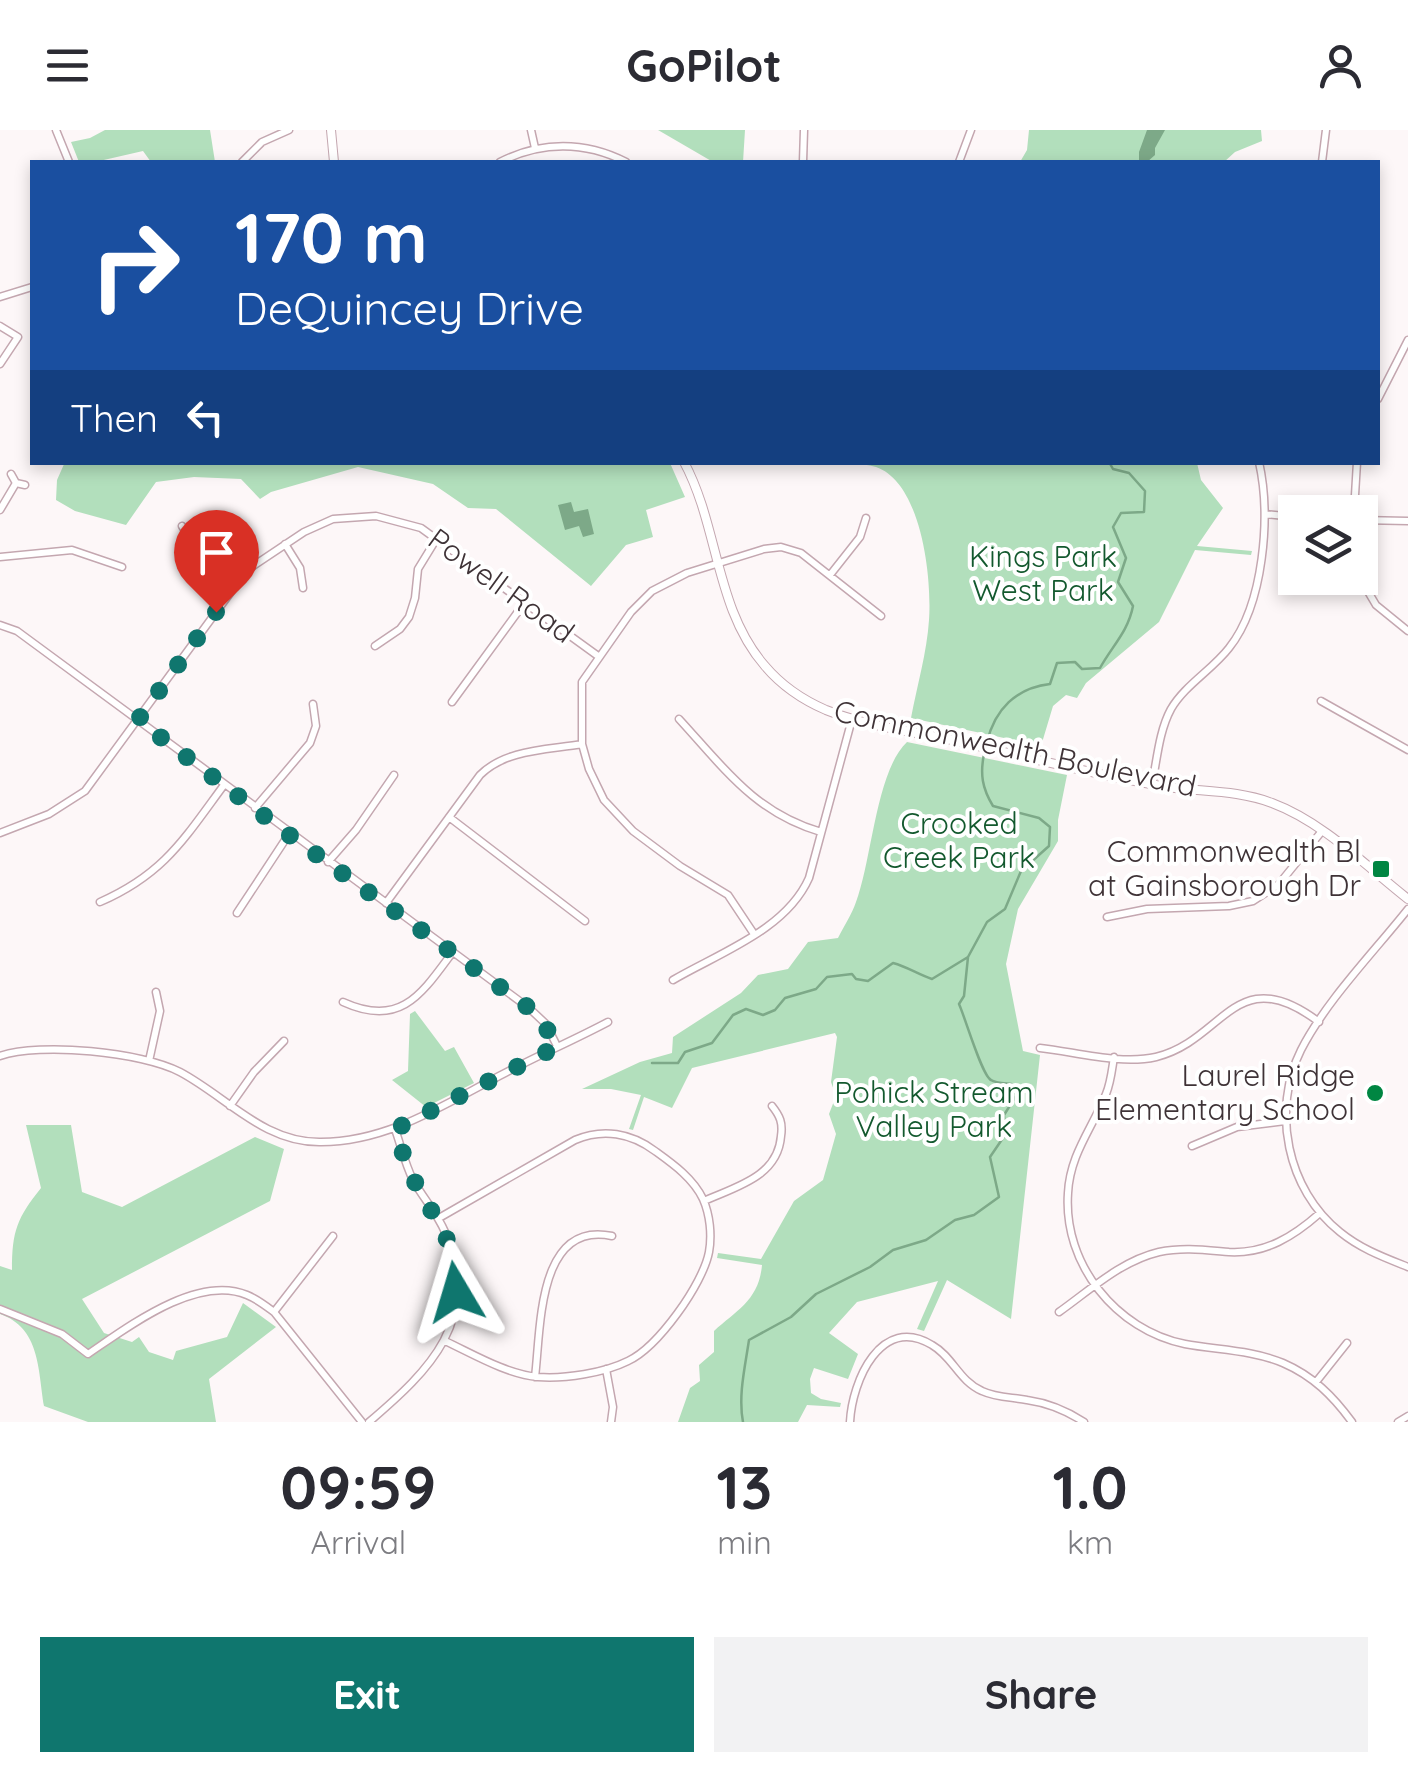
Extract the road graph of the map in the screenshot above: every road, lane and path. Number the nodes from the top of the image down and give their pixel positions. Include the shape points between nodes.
1 (56, 130) edge
2 (289, 130) edge
3 (331, 130) edge
4 (531, 130) edge
5 (804, 130) edge
6 (971, 130) edge
7 (1326, 130) edge
8 (535, 149) junction
9 (68, 160) edge
10 (244, 160) edge
11 (334, 160) edge
12 (505, 160) edge
13 (620, 160) edge
14 (803, 160) edge
15 (960, 160) edge
16 (1322, 160) edge
17 (30, 288) edge
18 (0, 297) edge
19 (0, 326) edge
20 (1408, 340) edge
21 (0, 364) edge
22 (1380, 394) edge
23 (685, 465) edge
24 (1259, 465) edge
25 (1357, 465) edge
26 (11, 474) dead end
27 (16, 483) junction
28 (26, 485) dead end
29 (1355, 495) edge
30 (0, 510) edge
31 (1265, 514) junction
32 (1278, 515) edge
33 (866, 518) dead end
34 (1378, 521) edge
35 (1408, 522) edge
36 (182, 526) dead end
37 (437, 538) junction
38 (285, 544) junction
39 (0, 557) edge
40 (718, 563) junction
41 (122, 567) dead end
42 (830, 575) junction
43 (239, 580) junction
44 (303, 588) dead end
45 (1370, 595) edge
46 (526, 602) junction
47 (881, 616) dead end
48 (0, 625) edge
49 (1408, 631) edge
50 (375, 646) dead end
51 (598, 656) junction
52 (1320, 701) dead end
53 (452, 702) dead end
54 (313, 704) dead end
55 (852, 718) junction
56 (678, 719) dead end
57 (138, 720) junction
58 (582, 744) junction
59 (1408, 750) edge
60 (394, 775) dead end
61 (1152, 784) junction
62 (224, 785) junction
63 (254, 808) junction
64 (448, 818) junction
65 (1322, 831) junction
66 (822, 832) junction
67 (0, 833) edge
68 (288, 834) junction
69 (328, 862) junction
70 (1408, 899) edge
71 (100, 902) dead end
72 (386, 904) junction
73 (1408, 909) edge
74 (237, 914) dead end
75 (1107, 916) dead end
76 (585, 922) dead end
77 (754, 934) junction
78 (452, 953) junction
79 (673, 980) dead end
80 (156, 992) dead end
81 (343, 1002) dead end
82 (608, 1022) dead end
83 (1319, 1022) junction
84 (284, 1041) dead end
85 (558, 1046) junction
86 (1040, 1048) dead end
87 (0, 1056) edge
88 (1114, 1057) junction
89 (149, 1061) junction
90 (230, 1106) junction
91 (772, 1106) dead end
92 (1286, 1122) junction
93 (395, 1129) junction
94 (1192, 1146) dead end
95 (704, 1200) junction
96 (1320, 1213) junction
97 (439, 1218) junction
98 (333, 1236) dead end
99 (612, 1236) dead end
100 (1408, 1266) edge
101 (1095, 1286) junction
102 (0, 1309) edge
103 (274, 1312) junction
104 (1059, 1312) dead end
105 (445, 1341) junction
106 (1347, 1342) dead end
107 (606, 1369) junction
108 (535, 1377) junction
109 (1316, 1382) junction
110 (1408, 1416) edge
111 (1079, 1421) edge
112 (366, 1422) edge
113 (612, 1422) edge
114 (850, 1422) edge
115 (1352, 1422) edge
116 (1398, 1422) edge

1 - 9 street
2 - 10 street
3 - 11 street
4 - 8 street
5 - 14 street
6 - 15 street
7 - 16 street
8 - 12 street
8 - 13 street via 587,148
17 - 18 street
19 - 21 street via 18,337
20 - 22 street
23 - 40 street, Commonwealth Boulevard
24 - 31 street
25 - 29 street
26 - 27 street
27 - 28 street
27 - 30 street
31 - 32 street
31 - 61 street via 1248,618 1227,652 1172,708
33 - 42 street via 860,537
34 - 35 street
36 - 43 street via 190,542
37 - 38 street, Powell Road via 404,521 357,516 323,523
37 - 46 street, Powell Road
37 - 50 street via 418,569 409,617
38 - 43 street, Powell Road
38 - 44 street
39 - 41 street via 72,550
40 - 42 street via 780,548 802,553
40 - 51 street via 652,591
40 - 55 street, Commonwealth Boulevard via 738,624 764,664 806,700
42 - 47 street
43 - 57 street, Powell Road
45 - 49 street
46 - 51 street, Powell Road
46 - 53 street
48 - 57 street
51 - 58 street via 580,689
52 - 59 street
54 - 63 street via 315,735
55 - 61 street, Commonwealth Boulevard
55 - 66 street
56 - 66 street via 762,805
57 - 62 street
57 - 67 street, Powell Road via 76,799
58 - 64 street via 501,759 483,771
58 - 77 street via 595,784 616,815 728,895
60 - 69 street
61 - 65 street, Commonwealth Boulevard via 1256,798
62 - 63 street
62 - 71 street via 157,869
63 - 68 street
64 - 72 street
64 - 76 street
65 - 70 street, Commonwealth Boulevard
65 - 75 street via 1279,884 1253,901
66 - 77 street via 799,898
68 - 69 street
68 - 74 street
69 - 72 street
72 - 78 street
73 - 83 street
77 - 79 street
78 - 81 street via 403,1006 372,1012
78 - 85 street via 536,1013
80 - 89 street via 160,1011
82 - 85 street
83 - 88 street via 1288,1003 1254,1000 1168,1053
83 - 92 street via 1293,1069
84 - 90 street
85 - 93 street
86 - 88 street
87 - 89 street via 52,1049
88 - 101 street via 1109,1087 1076,1151 1068,1188 1073,1240
89 - 90 street via 180,1072
90 - 93 street via 302,1141 338,1142
91 - 95 street via 782,1128 772,1163
92 - 94 street via 1236,1127
92 - 96 street via 1295,1169
93 - 97 street via 413,1180
95 - 97 street via 685,1174 648,1146 602,1133 575,1140
95 - 107 street via 710,1241 700,1276 652,1344
96 - 100 street via 1356,1244
96 - 101 street via 1268,1247 1162,1252
97 - 105 street via 456,1278
98 - 103 street
99 - 108 street via 578,1240 552,1268
101 - 104 street
101 - 109 street via 1155,1335 1268,1358
102 - 103 street via 62,1334 88,1354 147,1314 216,1290 248,1295
103 - 112 street
105 - 108 street
105 - 112 street via 420,1378
106 - 109 street
107 - 108 street
107 - 113 street
109 - 115 street
110 - 116 street
111 - 114 street via 1046,1404 980,1390 934,1346 905,1338 868,1359

